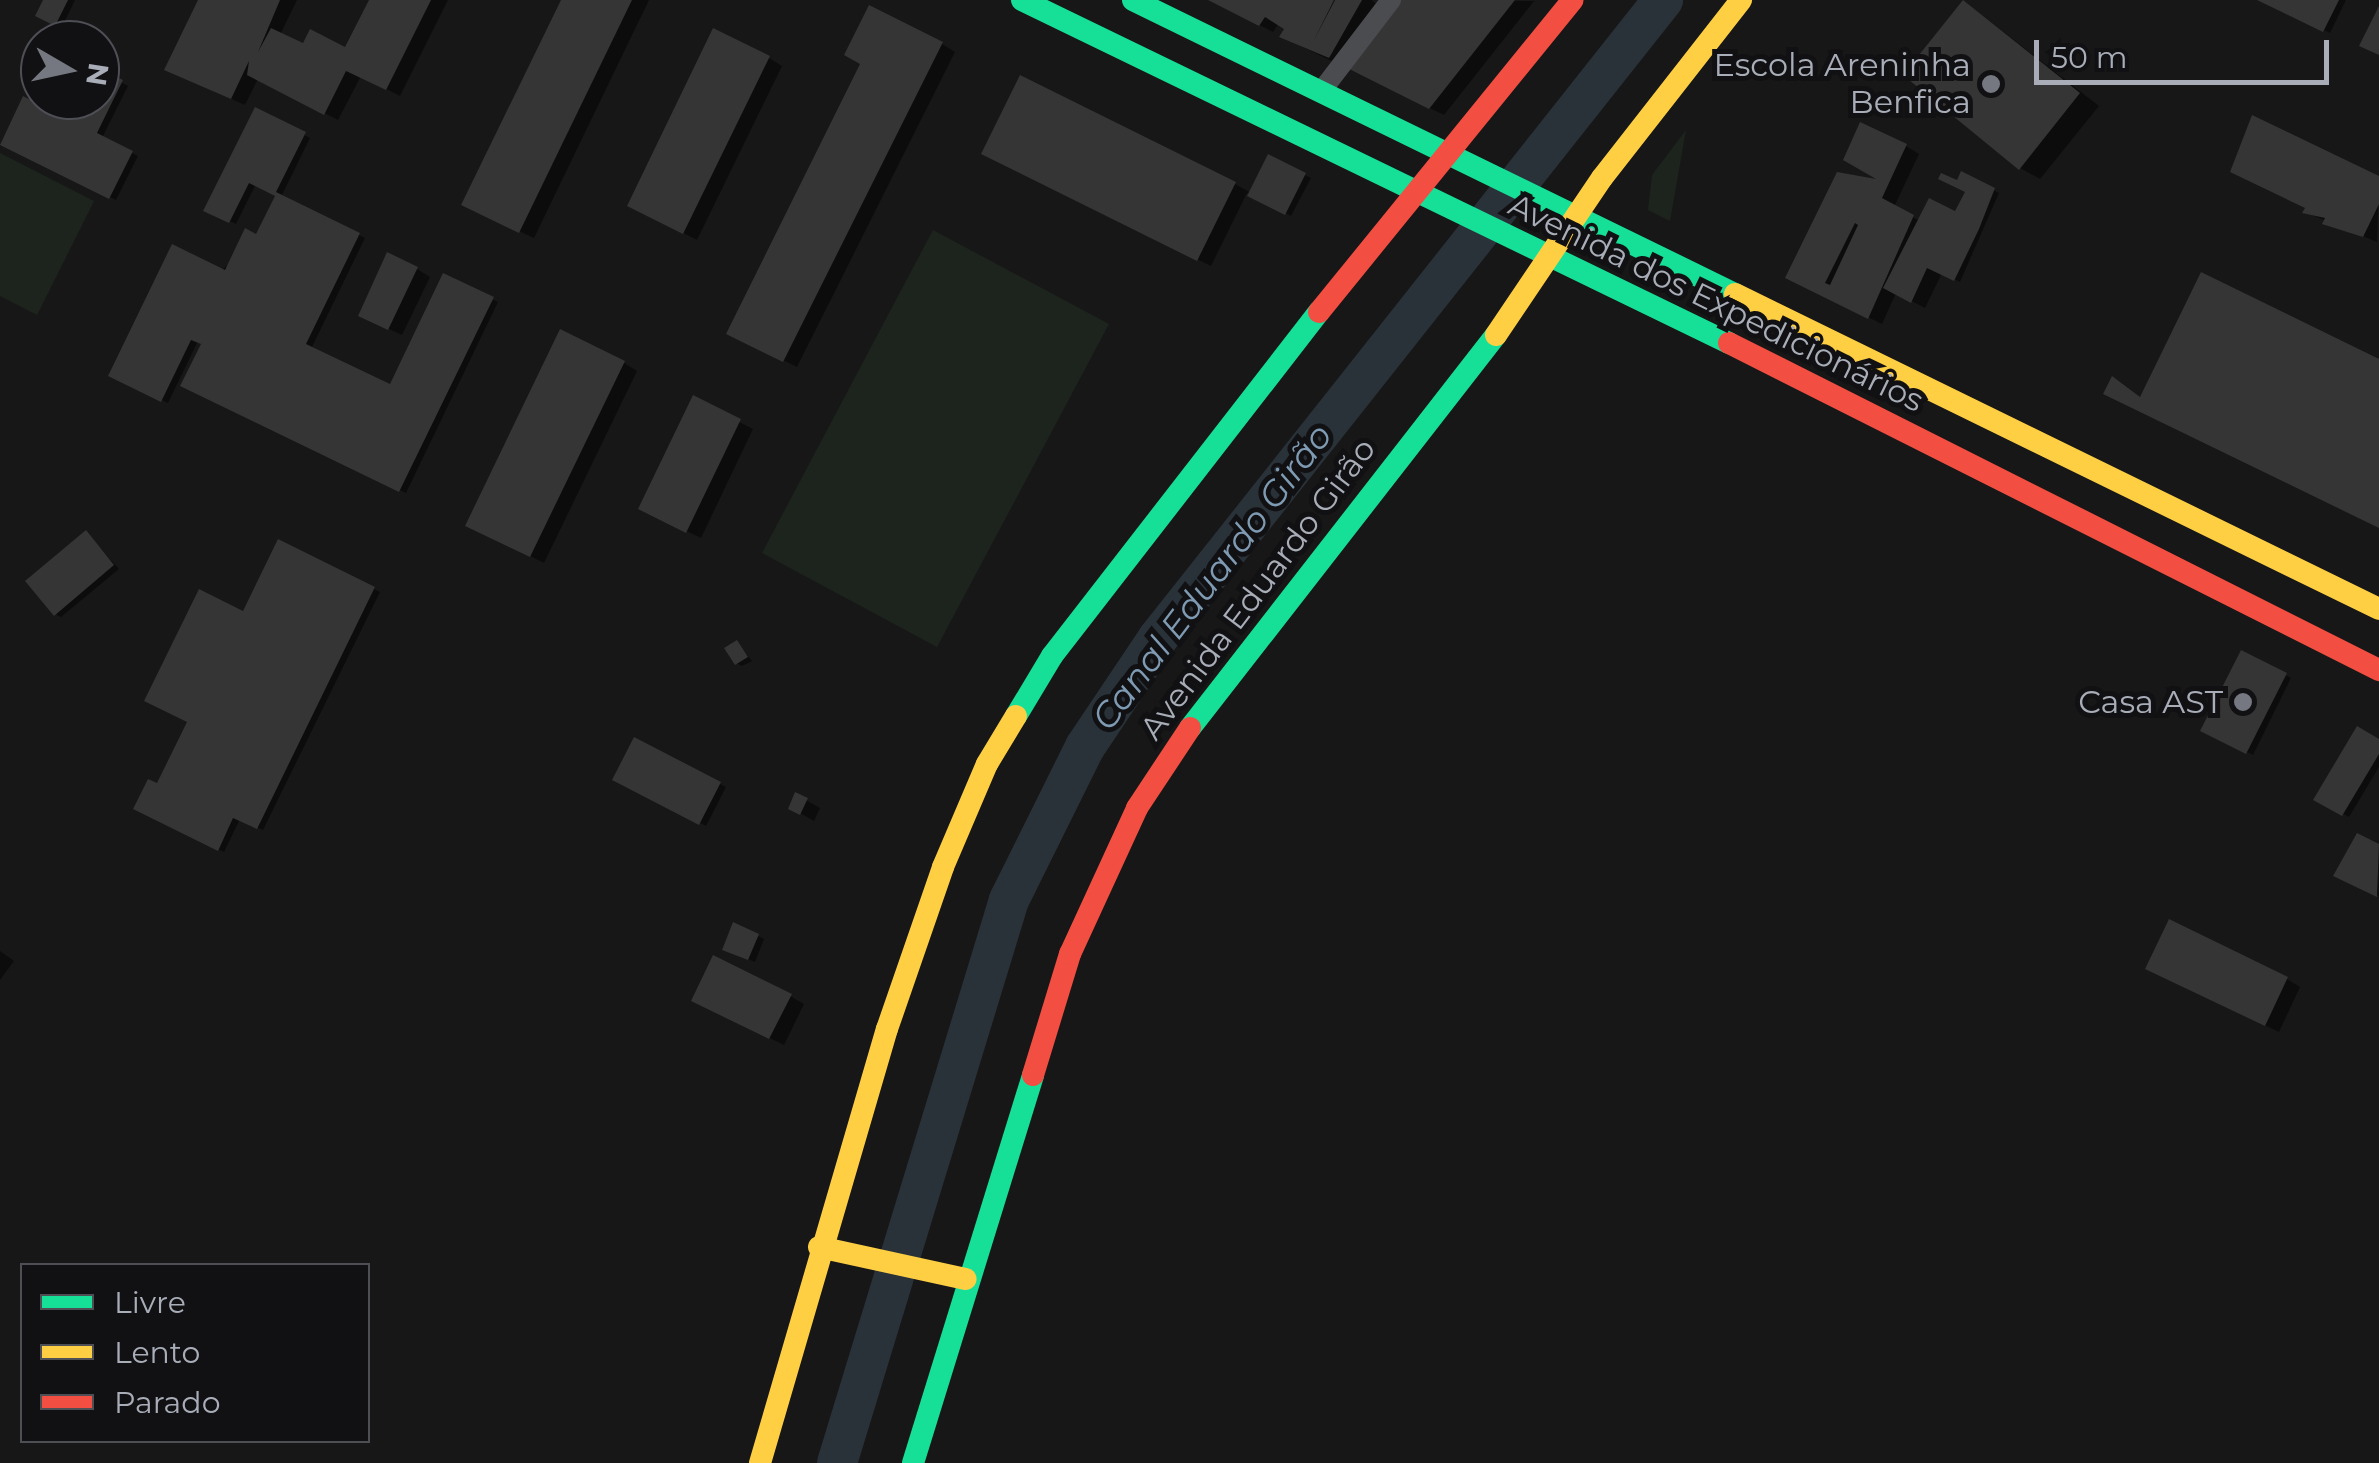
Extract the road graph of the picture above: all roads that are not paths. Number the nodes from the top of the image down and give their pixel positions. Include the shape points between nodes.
1 (1022, 0) edge
2 (1133, 0) edge
3 (1391, 0) edge
4 (1573, 0) edge
5 (1741, 0) edge
6 (1166, 7) edge
7 (1322, 90) junction
8 (1448, 154) junction
9 (1416, 191) junction
10 (1577, 217) junction
11 (1552, 256) junction
12 (2379, 609) edge
13 (2379, 670) edge
14 (818, 1247) junction
15 (955, 1276) junction
16 (760, 1463) edge
17 (913, 1463) edge

1 - 9 main road, Avenida dos Expedicionários
2 - 6 main road, Avenida dos Expedicionários
3 - 7 lane
4 - 8 main road
5 - 10 main road, Avenida Eduardo Girão
6 - 7 main road, Avenida dos Expedicionários
7 - 8 main road, Avenida dos Expedicionários
8 - 9 main road
8 - 10 main road, Avenida dos Expedicionários
9 - 11 main road, Avenida dos Expedicionários
9 - 14 main road via 1052,656 987,764 942,867
10 - 11 main road, Avenida Eduardo Girão
10 - 12 main road, Avenida dos Expedicionários
11 - 13 main road, Avenida dos Expedicionários
11 - 15 main road, Avenida Eduardo Girão via 1215,690 1137,808 1070,954
14 - 15 main road
14 - 16 main road
15 - 17 main road, Avenida Eduardo Girão

